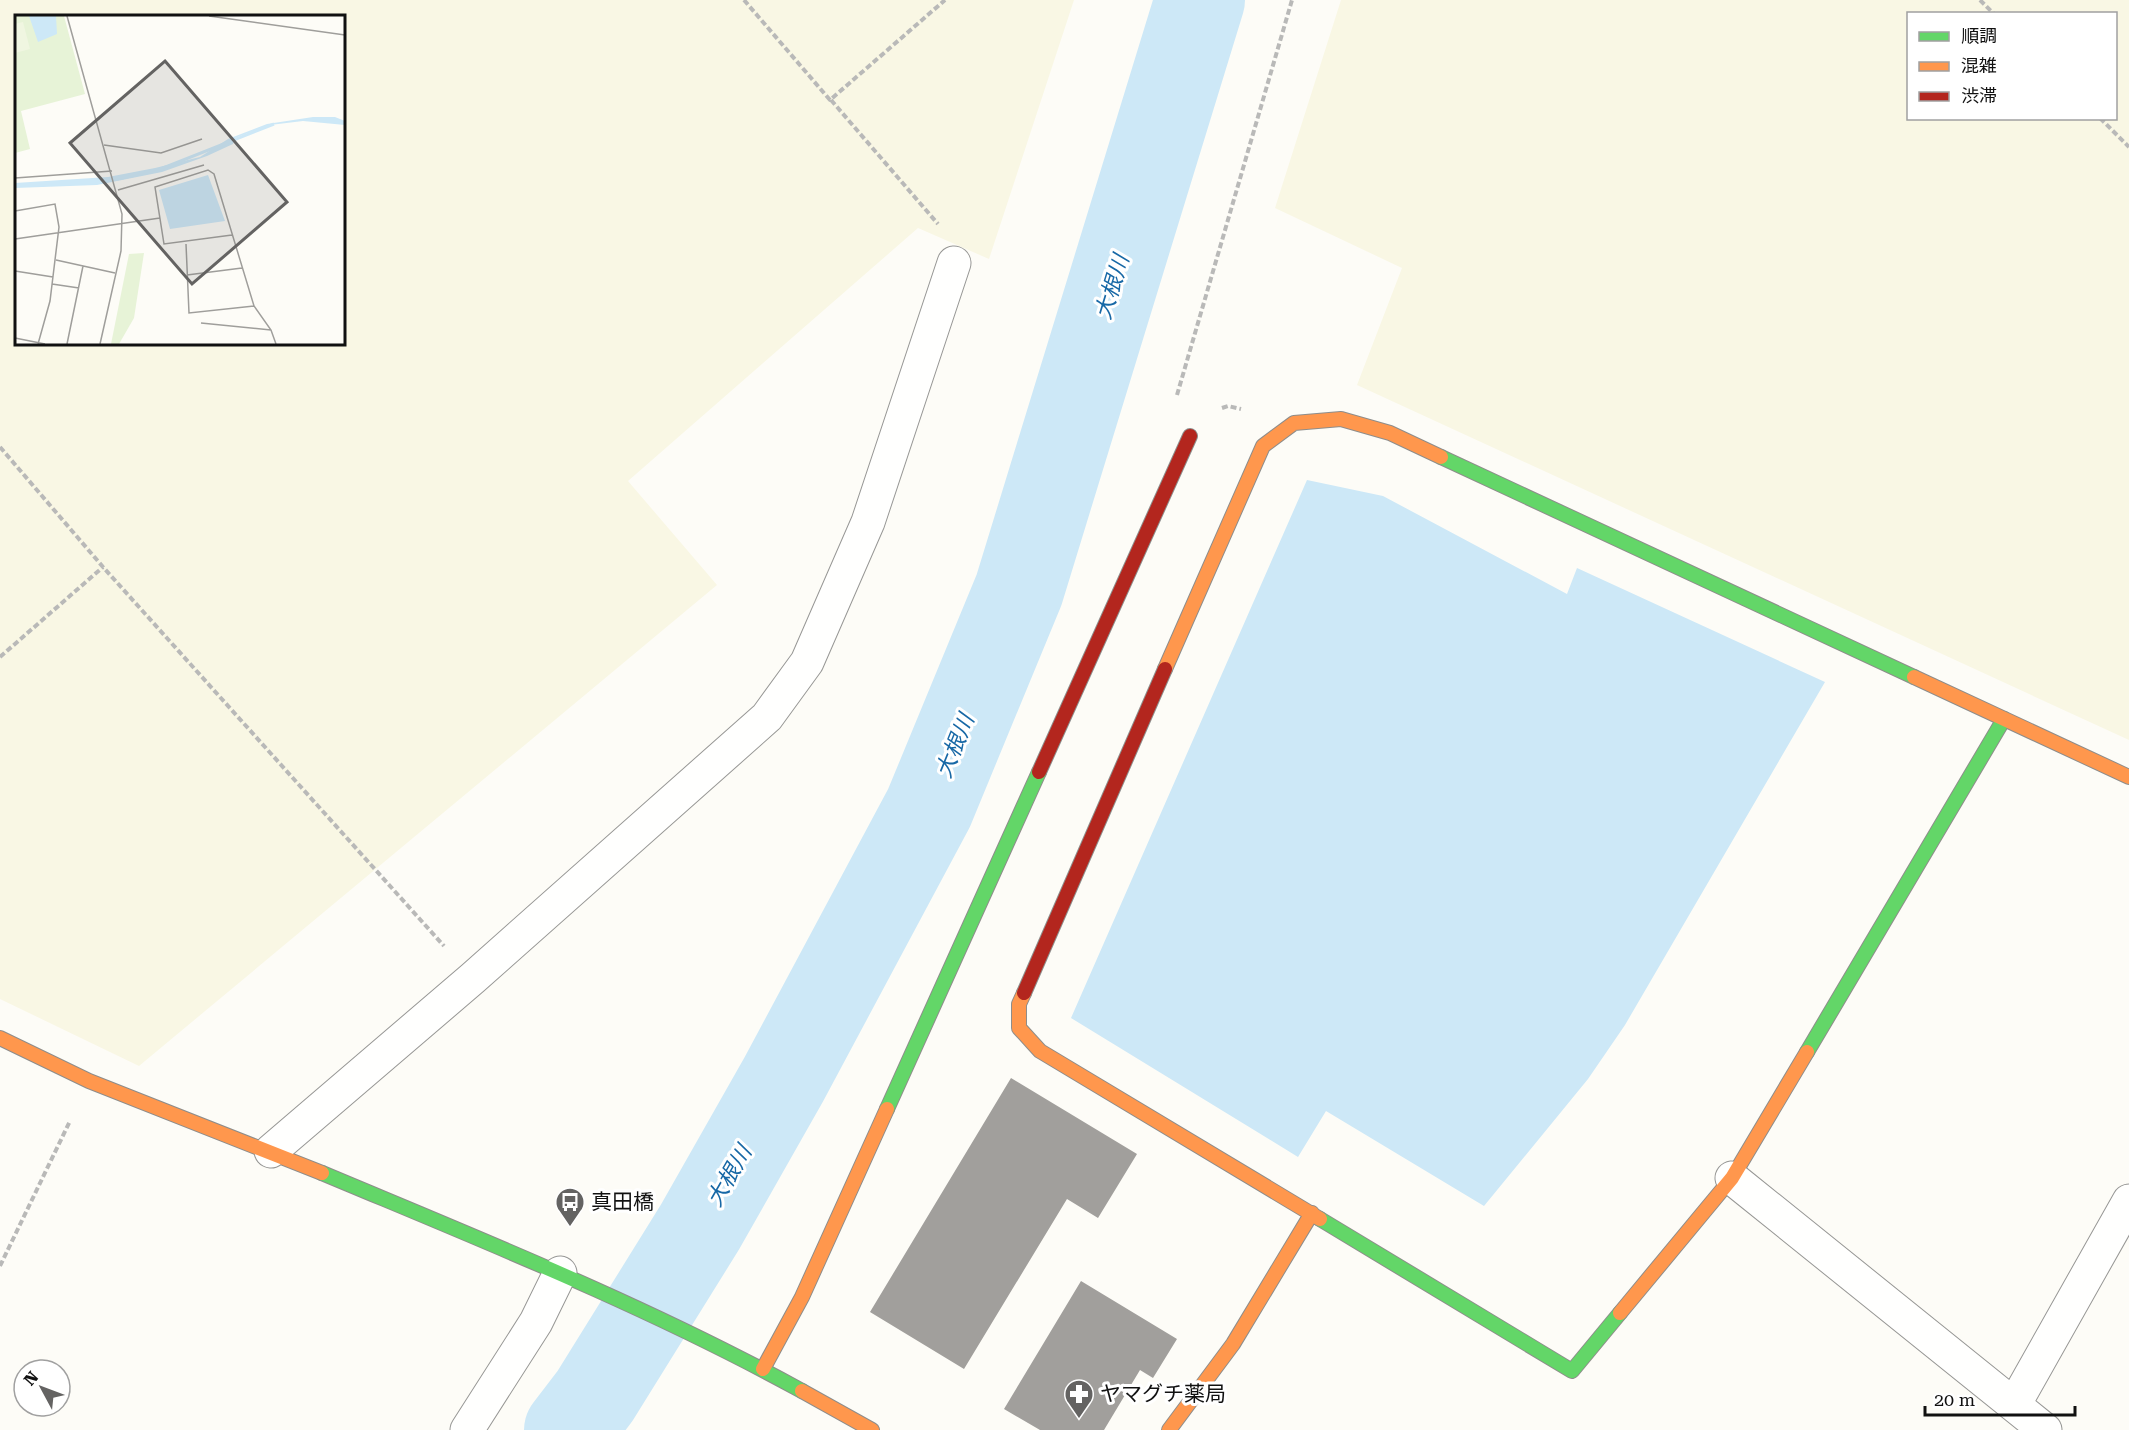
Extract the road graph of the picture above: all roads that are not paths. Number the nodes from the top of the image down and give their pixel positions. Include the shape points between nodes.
1 (954, 263) road end
2 (1190, 436) road end
3 (2004, 720) junction
4 (2129, 777) edge
5 (0, 1038) edge
6 (271, 1151) junction
7 (1732, 1178) junction
8 (2129, 1201) edge
9 (1312, 1213) junction
10 (560, 1273) junction
11 (763, 1369) junction
12 (2014, 1405) junction
13 (468, 1430) edge
14 (872, 1430) edge
15 (1169, 1430) edge
16 (2045, 1430) edge

1 - 6 street via 868,522 807,662 767,717
2 - 11 street via 802,1297
3 - 4 street
3 - 7 street
3 - 9 street via 1390,433 1341,419 1294,423 1263,446 1019,1004 1018,1028 1040,1052
5 - 6 street via 89,1081
6 - 10 street
7 - 9 street via 1572,1371
7 - 12 street
8 - 12 street
9 - 15 street via 1233,1344
10 - 11 street
10 - 13 street via 536,1322
11 - 14 street
12 - 16 street

